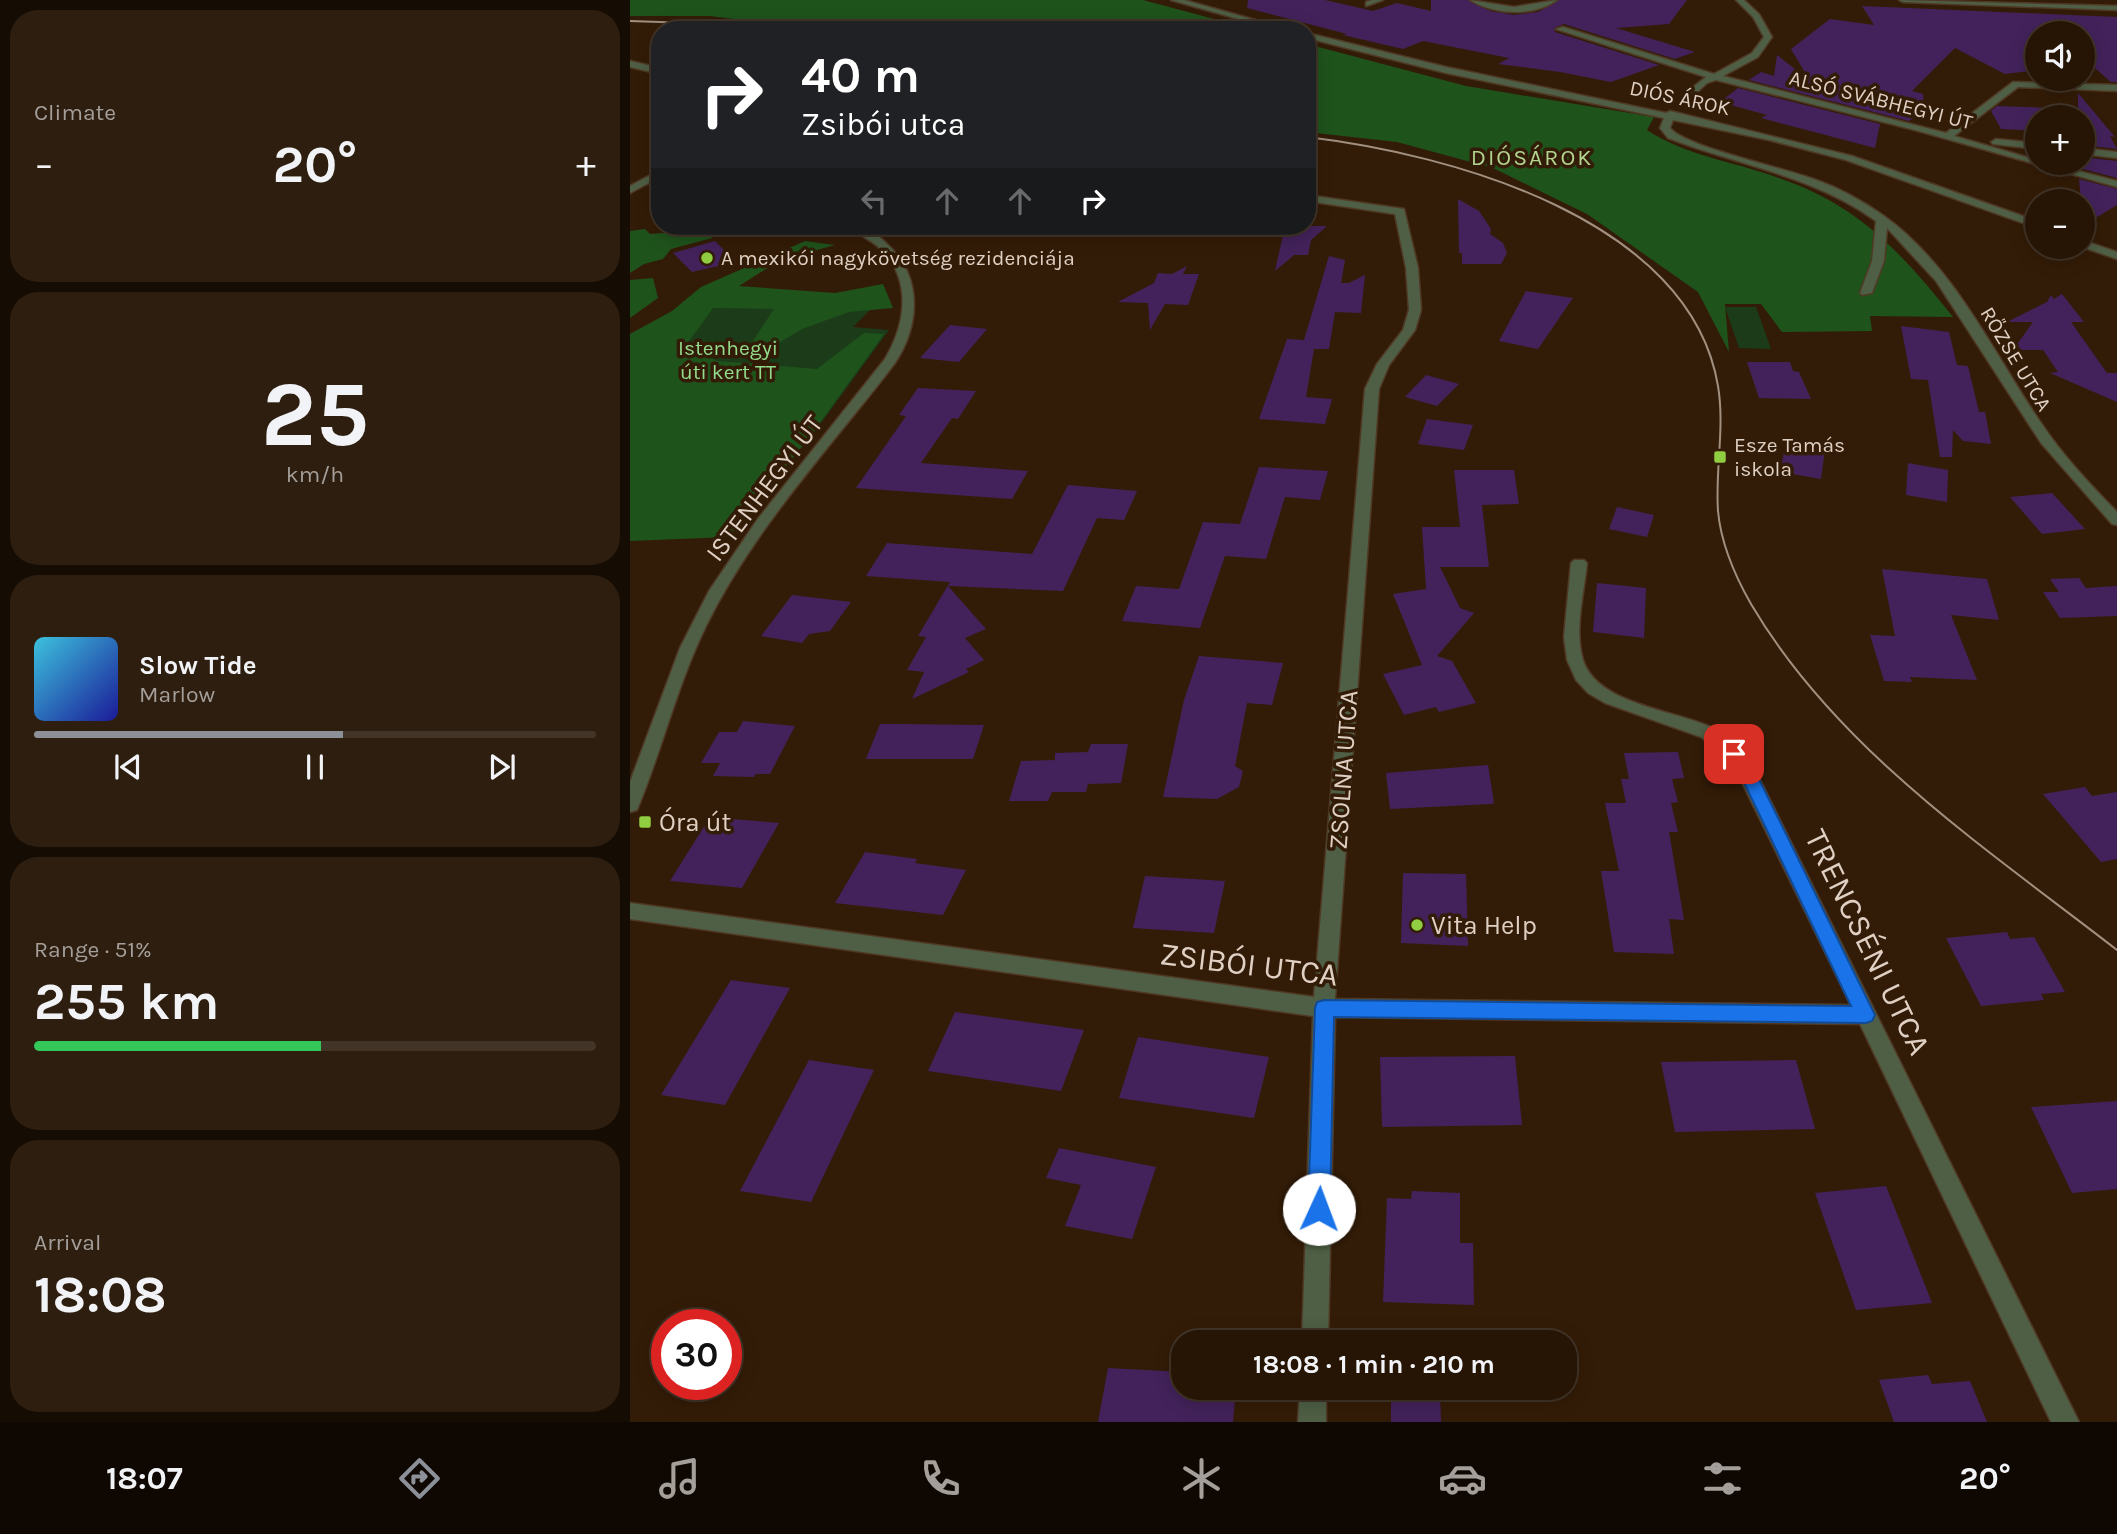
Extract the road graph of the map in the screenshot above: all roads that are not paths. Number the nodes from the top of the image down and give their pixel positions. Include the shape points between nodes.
1 (1175, 0) edge
2 (1379, 0) edge
3 (1474, 0) edge
4 (1553, 0) edge
5 (1740, 0) edge
6 (1903, 0) edge
7 (1976, 1) edge
8 (1369, 4) dead end
9 (2117, 8) edge
10 (1253, 21) edge
11 (1560, 29) dead end
12 (1316, 37) edge
13 (630, 64) edge
14 (651, 69) edge
15 (1719, 75) junction
16 (2117, 88) edge
17 (1690, 94) dead end
18 (1670, 114) junction
19 (1948, 136) junction
20 (2025, 145) edge
21 (2095, 152) edge
22 (2117, 155) edge
23 (2025, 159) edge
24 (2083, 175) edge
25 (651, 178) edge
26 (2117, 184) edge
27 (630, 190) edge
28 (1316, 199) edge
29 (1882, 219) junction
30 (2025, 221) edge
31 (871, 235) edge
32 (2095, 248) edge
33 (2117, 256) edge
34 (1866, 293) dead end
35 (2117, 521) edge
36 (1579, 563) dead end
37 (630, 805) edge
38 (630, 911) edge
39 (1324, 1008) junction
40 (1866, 1015) junction
41 (1315, 1330) edge
42 (1313, 1400) edge
43 (1312, 1422) edge
44 (2065, 1422) edge

1 - 10 street
2 - 8 street
3 - 4 street via 1494,8 1528,9
5 - 15 street via 1768,37 1761,50
6 - 7 street
7 - 9 street
11 - 15 street, ALSÓ SVÁBHEGYI ÚT
12 - 18 street, DIÓS ÁROK via 1502,83
13 - 14 street
15 - 17 street
15 - 19 street, ALSÓ SVÁBHEGYI ÚT
16 - 19 street via 2016,85
18 - 29 street, RŐZSE UTCA via 1665,128 1671,136 1815,182
18 - 30 street, DIÓS ÁROK via 1849,158
19 - 20 street
19 - 23 street, ALSÓ SVÁBHEGYI ÚT
21 - 22 street
24 - 26 street, ALSÓ SVÁBHEGYI ÚT
25 - 27 street
28 - 39 street, ZSOLNA UTCA via 1400,211 1415,310 1409,330 1383,364 1372,389
29 - 34 street via 1878,261
29 - 35 street, RŐZSE UTCA via 1905,236 1942,276 2047,443
31 - 37 street, ISTENHEGYI ÚT via 898,264 909,304 909,331 722,583 698,627
32 - 33 street
36 - 40 street, TRENCSÉNI UTCA via 1572,645 1582,678 1611,699 1708,733 1734,754 1746,769
38 - 39 street, ZSIBÓI UTCA
39 - 40 street, ZSIBÓI UTCA
39 - 41 street, ZSOLNA UTCA
40 - 44 street, TRENCSÉNI UTCA
42 - 43 street

